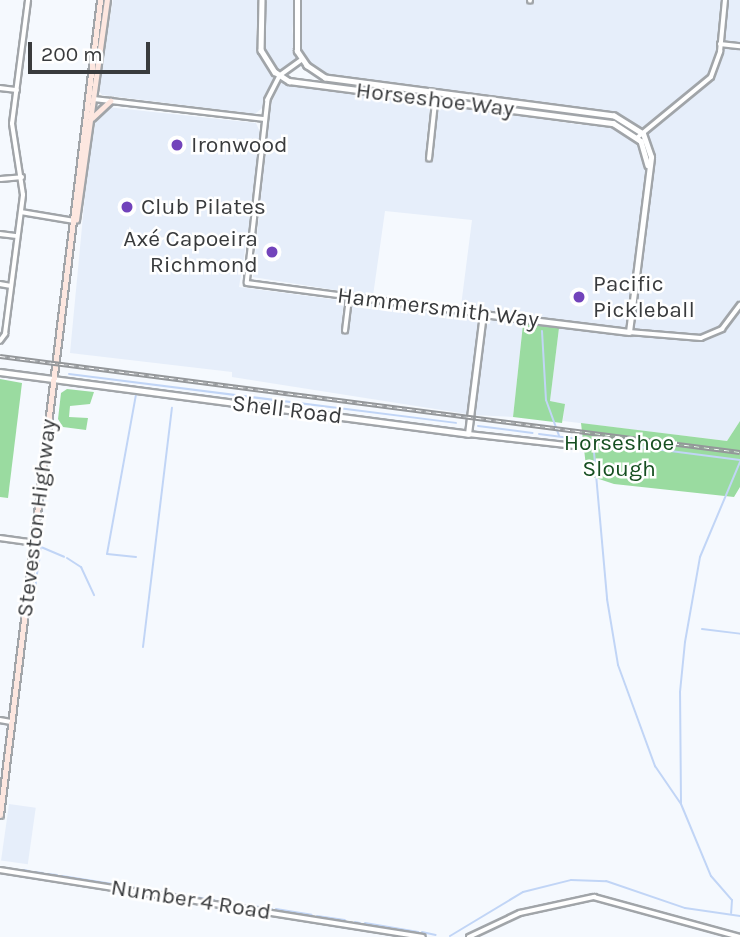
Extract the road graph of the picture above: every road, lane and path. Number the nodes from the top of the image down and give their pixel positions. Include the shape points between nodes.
1 (28, 0) edge
2 (100, 0) edge
3 (107, 0) edge
4 (262, 0) edge
5 (297, 0) edge
6 (726, 0) edge
7 (720, 44) junction
8 (740, 46) edge
9 (302, 60) junction
10 (280, 76) junction
11 (346, 82) junction
12 (0, 88) edge
13 (345, 89) junction
14 (17, 90) junction
15 (436, 97) junction
16 (92, 99) junction
17 (110, 101) junction
18 (92, 119) junction
19 (265, 119) junction
20 (643, 134) junction
21 (638, 138) junction
22 (429, 159) dead end
23 (649, 166) junction
24 (22, 177) junction
25 (1, 179) edge
26 (21, 212) junction
27 (75, 221) junction
28 (0, 234) edge
29 (17, 236) junction
30 (0, 285) edge
31 (11, 286) junction
32 (349, 297) junction
33 (740, 305) edge
34 (483, 314) junction
35 (345, 331) dead end
36 (629, 332) junction
37 (1, 341) edge
38 (0, 372) edge
39 (55, 380) junction
40 (468, 434) junction
41 (575, 446) dead end
42 (0, 538) edge
43 (34, 543) junction
44 (0, 720) edge
45 (11, 722) junction
46 (0, 815) edge
47 (0, 870) edge
48 (424, 937) edge
49 (470, 937) edge
50 (740, 937) edge

1 - 14 street
2 - 16 main road, Steveston Highway
3 - 16 main road, Steveston Highway
4 - 10 street via 259,39 266,59
5 - 9 street via 294,36
6 - 7 street
7 - 8 street
7 - 20 street via 706,82
9 - 10 street
9 - 11 street, Horseshoe Way via 325,78
10 - 13 street, Horseshoe Way via 296,83
10 - 19 street via 269,96
11 - 13 street
11 - 15 street, Horseshoe Way
12 - 14 street
13 - 15 street, Horseshoe Way
14 - 24 street via 13,131
15 - 20 street, Horseshoe Way via 614,116
15 - 21 street, Horseshoe Way via 612,123
15 - 22 street
16 - 17 street
16 - 18 main road, Steveston Highway
16 - 27 main road, Steveston Highway
17 - 18 main road
17 - 19 street
18 - 27 main road, Steveston Highway
19 - 32 street, Hammersmith Way via 247,284
20 - 21 street
20 - 23 street via 651,153
21 - 23 street
23 - 36 street
24 - 25 street
24 - 26 street
26 - 27 street
26 - 29 street
27 - 39 main road, Steveston Highway
28 - 29 street
29 - 31 street
30 - 31 street
31 - 37 street
32 - 34 street, Hammersmith Way
32 - 35 street
33 - 36 street via 722,329 701,338
34 - 36 street, Hammersmith Way
34 - 40 street
38 - 39 street, Shell Road
39 - 40 street, Shell Road
39 - 43 main road, Steveston Highway
40 - 41 street, Shell Road
42 - 43 street
43 - 45 main road, Steveston Highway
44 - 45 street
45 - 46 main road, Steveston Highway
47 - 48 street, Number 4 Road
49 - 50 street via 520,913 594,897

